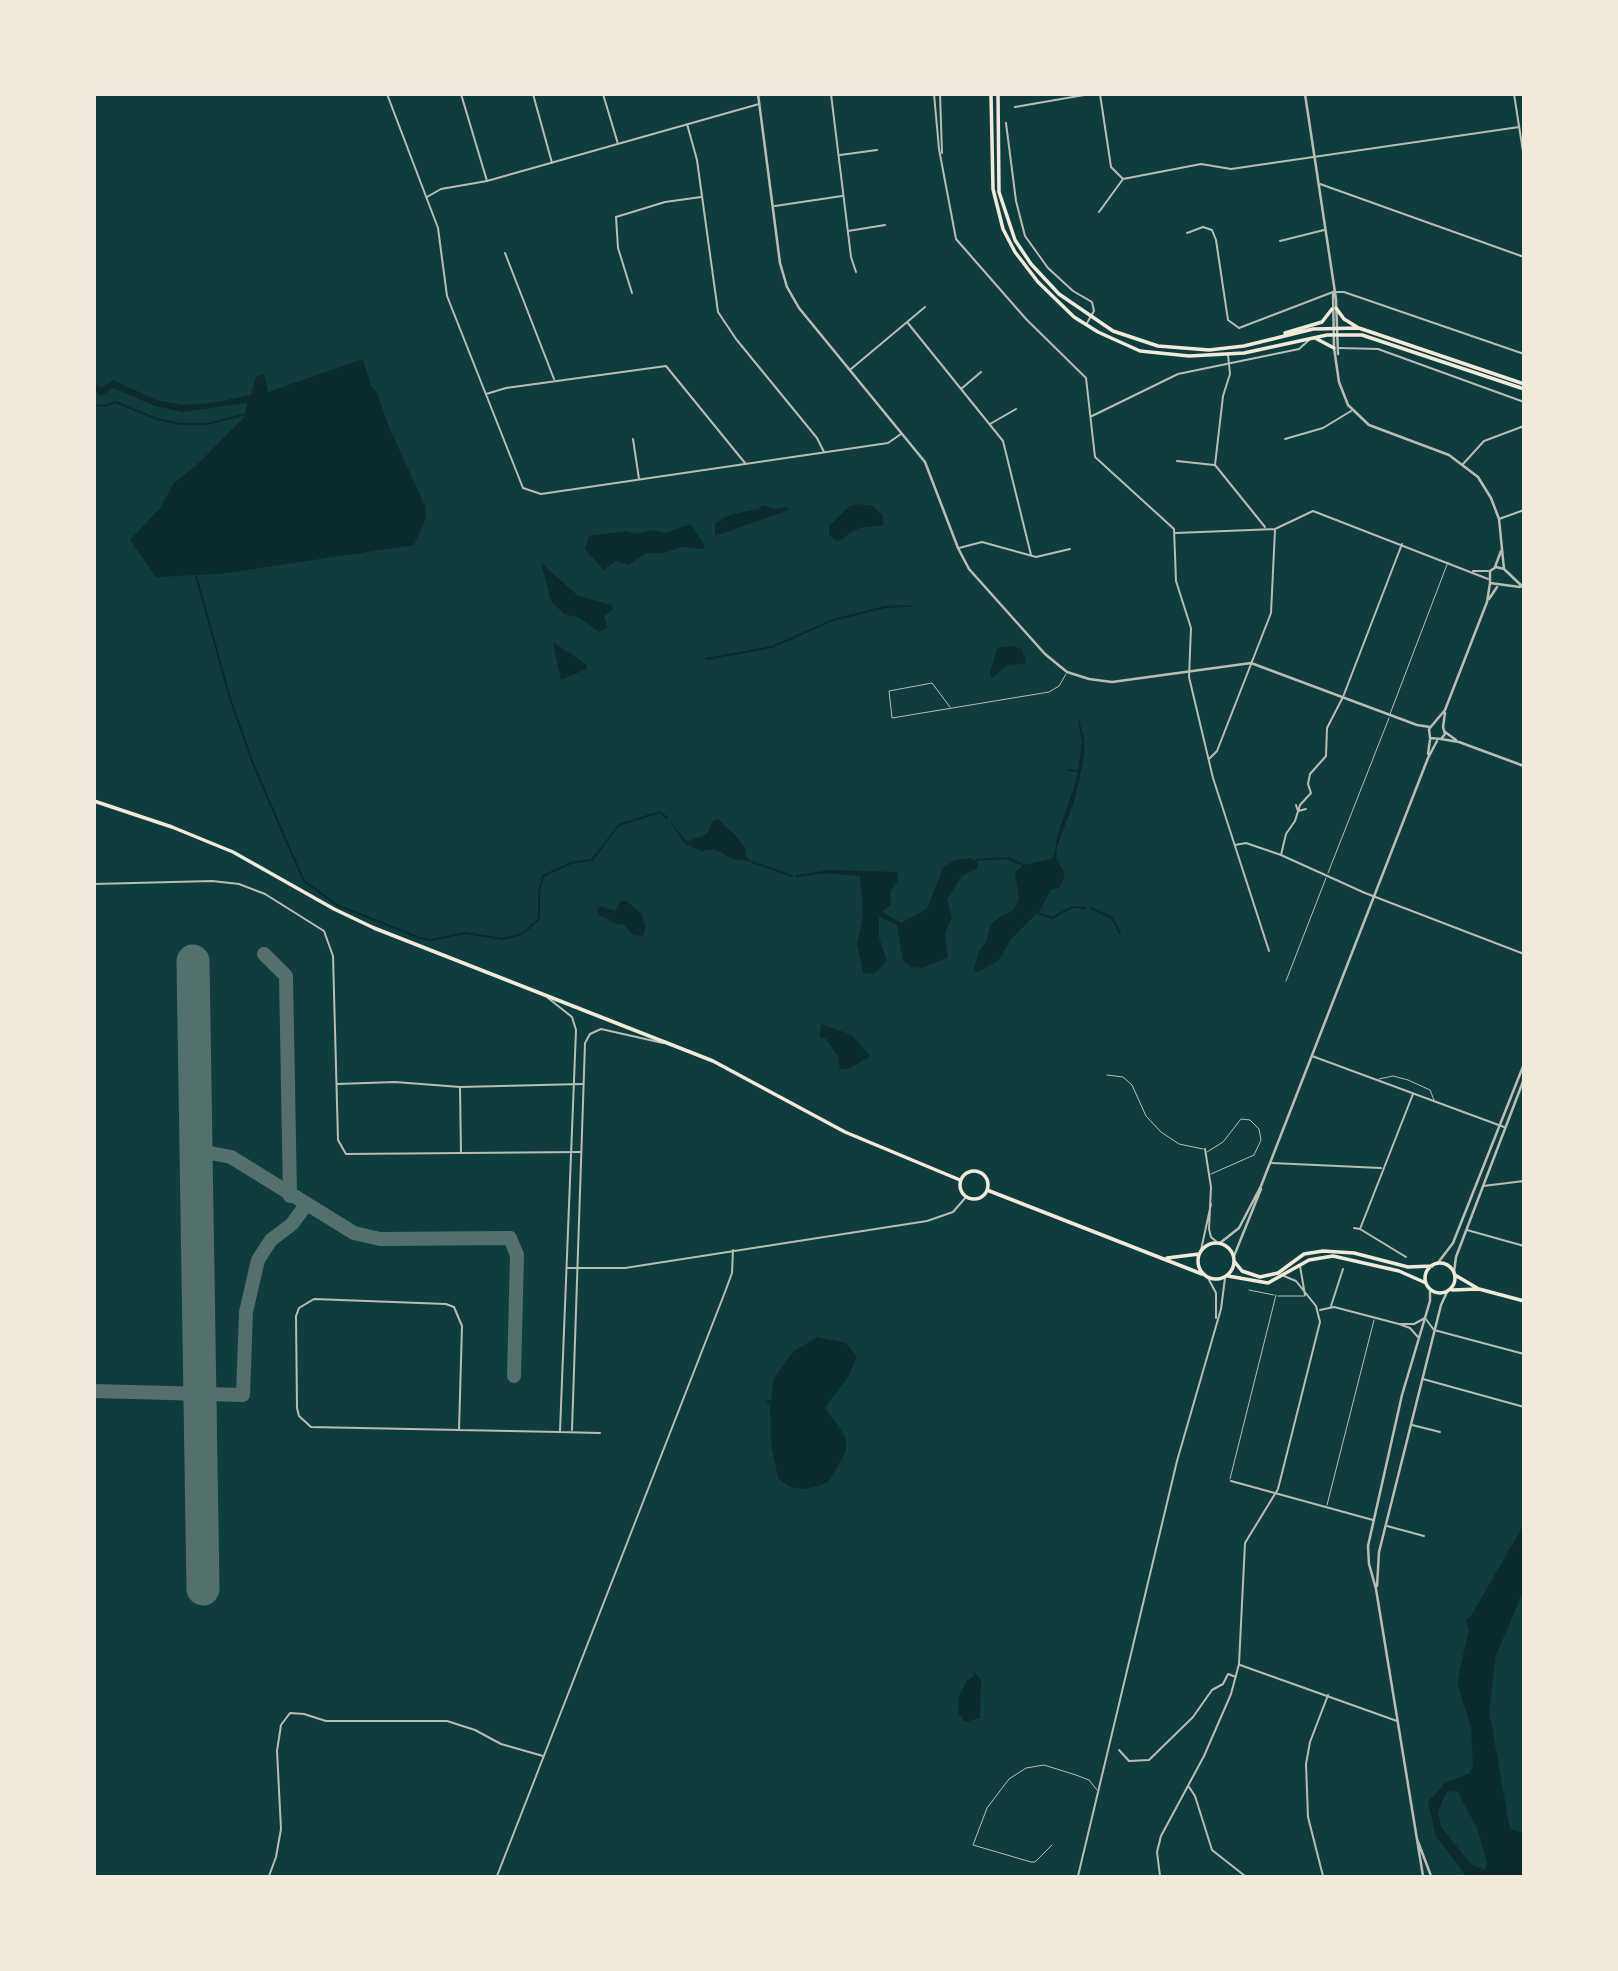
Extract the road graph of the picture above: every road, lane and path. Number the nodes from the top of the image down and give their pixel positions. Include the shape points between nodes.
1 (387, 94) edge
2 (461, 94) edge
3 (533, 94) edge
4 (603, 94) edge
5 (758, 94) edge
6 (831, 94) edge
7 (934, 94) edge
8 (940, 94) edge
9 (991, 94) edge
10 (998, 94) edge
11 (1090, 94) edge
12 (1100, 94) edge
13 (1305, 94) edge
14 (1514, 94) edge
15 (760, 104) junction
16 (1015, 107) dead end
17 (1006, 123) dead end
18 (687, 124) junction
19 (1519, 127) junction
20 (618, 144) junction
21 (877, 150) dead end
22 (942, 154) junction
23 (839, 155) junction
24 (1314, 157) junction
25 (1524, 158) edge
26 (552, 163) junction
27 (1123, 179) junction
28 (487, 181) junction
29 (1318, 183) junction
30 (702, 196) junction
31 (843, 196) junction
32 (426, 197) junction
33 (773, 207) junction
34 (1099, 212) dead end
35 (885, 225) dead end
36 (848, 230) junction
37 (1324, 230) junction
38 (1188, 233) dead end
39 (1280, 241) dead end
40 (505, 253) dead end
41 (1524, 257) edge
42 (856, 272) dead end
43 (1333, 292) junction
44 (632, 293) dead end
45 (925, 307) dead end
46 (1334, 309) junction
47 (1090, 318) junction
48 (906, 323) junction
49 (1086, 325) junction
50 (1335, 327) junction
51 (1359, 328) junction
52 (1284, 334) junction
53 (1336, 334) junction
54 (1310, 339) junction
55 (1337, 348) junction
56 (1524, 354) edge
57 (1228, 355) junction
58 (1229, 363) junction
59 (851, 369) junction
60 (981, 372) dead end
61 (555, 380) junction
62 (1524, 384) edge
63 (961, 389) junction
64 (1524, 389) edge
65 (484, 395) junction
66 (1524, 402) edge
67 (1016, 409) dead end
68 (1352, 411) junction
69 (1091, 417) junction
70 (990, 424) junction
71 (1524, 426) edge
72 (902, 433) junction
73 (633, 439) dead end
74 (1284, 439) dead end
75 (825, 453) junction
76 (1177, 461) dead end
77 (746, 464) junction
78 (1463, 464) junction
79 (1214, 465) junction
80 (639, 480) junction
81 (1524, 510) edge
82 (1499, 519) junction
83 (1265, 528) junction
84 (1275, 529) junction
85 (1175, 533) junction
86 (1402, 544) junction
87 (1502, 547) junction
88 (958, 548) junction
89 (1070, 549) dead end
90 (1031, 555) junction
91 (1448, 562) junction
92 (1495, 567) junction
93 (1504, 569) junction
94 (1490, 570) junction
95 (1472, 571) junction
96 (1507, 575) junction
97 (1489, 581) junction
98 (1503, 584) junction
99 (1497, 586) junction
100 (1523, 587) edge
101 (1487, 601) junction
102 (1251, 663) junction
103 (1189, 671) junction
104 (1068, 672) junction
105 (1343, 697) junction
106 (950, 707) junction
107 (1445, 710) junction
108 (1390, 715) junction
109 (1434, 724) junction
110 (1417, 726) junction
111 (1430, 727) junction
112 (1443, 727) junction
113 (1445, 732) junction
114 (1429, 736) junction
115 (1439, 740) junction
116 (1459, 742) junction
117 (1428, 758) junction
118 (1209, 759) junction
119 (1524, 766) edge
120 (1308, 784) junction
121 (1301, 785) dead end
122 (94, 803) edge
123 (1296, 805) dead end
124 (1306, 809) dead end
125 (1298, 811) junction
126 (1235, 845) junction
127 (1282, 855) junction
128 (1328, 874) junction
129 (94, 884) edge
130 (1373, 896) junction
131 (1269, 951) dead end
132 (1524, 954) edge
133 (1286, 981) dead end
134 (544, 995) junction
135 (675, 1045) junction
136 (1312, 1056) junction
137 (1524, 1064) edge
138 (1107, 1075) dead end
139 (1377, 1080) junction
140 (1523, 1081) edge
141 (337, 1084) junction
142 (573, 1084) junction
143 (583, 1084) junction
144 (460, 1087) junction
145 (1413, 1093) junction
146 (1434, 1101) junction
147 (1500, 1125) junction
148 (1505, 1127) junction
149 (1206, 1151) junction
150 (571, 1152) junction
151 (580, 1152) junction
152 (461, 1153) junction
153 (1270, 1163) junction
154 (1382, 1168) junction
155 (1211, 1174) junction
156 (960, 1180) junction
157 (1524, 1181) edge
158 (1261, 1186) junction
159 (1482, 1186) junction
160 (987, 1190) junction
161 (966, 1197) junction
162 (1211, 1203) junction
163 (1354, 1228) dead end
164 (1360, 1228) junction
165 (1466, 1230) junction
166 (1219, 1243) junction
167 (1524, 1246) edge
168 (733, 1250) junction
169 (1200, 1252) junction
170 (1406, 1257) dead end
171 (1163, 1258) junction
172 (1234, 1259) junction
173 (1301, 1263) junction
174 (1434, 1265) junction
175 (566, 1268) junction
176 (576, 1268) junction
177 (1343, 1269) dead end
178 (1454, 1273) junction
179 (1202, 1274) junction
180 (1283, 1276) junction
181 (1226, 1277) junction
182 (1209, 1278) junction
183 (1426, 1283) junction
184 (1430, 1289) junction
185 (1479, 1289) junction
186 (1249, 1290) dead end
187 (1448, 1291) junction
188 (1276, 1296) junction
189 (1305, 1296) junction
190 (1524, 1301) edge
191 (1331, 1307) junction
192 (1319, 1311) junction
193 (1374, 1317) junction
194 (1425, 1318) junction
195 (1216, 1319) junction
196 (1399, 1324) junction
197 (1434, 1330) junction
198 (1419, 1338) junction
199 (1524, 1354) edge
200 (1422, 1379) junction
201 (1524, 1407) edge
202 (1411, 1425) junction
203 (459, 1430) junction
204 (559, 1432) junction
205 (571, 1432) junction
206 (1440, 1432) dead end
207 (600, 1433) dead end
208 (1231, 1481) joint
209 (1276, 1494) junction
210 (1326, 1508) junction
211 (1373, 1520) junction
212 (1385, 1525) junction
213 (1424, 1536) dead end
214 (1376, 1589) junction
215 (1238, 1664) junction
216 (1236, 1677) junction
217 (1328, 1695) junction
218 (1398, 1721) junction
219 (1119, 1750) dead end
220 (544, 1756) junction
221 (1188, 1786) junction
222 (1098, 1791) junction
223 (1417, 1839) junction
224 (1052, 1845) dead end
225 (269, 1877) edge
226 (497, 1877) edge
227 (1078, 1877) edge
228 (1160, 1877) edge
229 (1245, 1877) edge
230 (1323, 1877) edge
231 (1423, 1877) edge
232 (1431, 1877) edge

1 - 32 street
2 - 28 street
3 - 26 street
4 - 20 street
5 - 15 street
6 - 23 street
7 - 22 street
8 - 22 street
9 - 49 main road via 993,189 1003,229 1038,282
10 - 47 main road via 998,176 1008,224 1038,273
11 - 16 street
12 - 27 street via 1111,167
13 - 24 street
14 - 19 street
15 - 18 street
15 - 33 street
17 - 47 street via 1025,236 1048,268 1092,302
18 - 20 street
18 - 30 street
19 - 24 street
19 - 25 street
20 - 26 street
21 - 23 street
22 - 69 street via 956,239 1026,319 1086,378
23 - 31 street
24 - 27 street via 1231,169 1201,163
24 - 29 street
26 - 28 street
27 - 34 street
28 - 32 street
29 - 37 street
29 - 41 street
30 - 44 street via 616,216 618,248
30 - 75 street via 722,320
31 - 33 street
31 - 36 street
32 - 65 street via 438,228 447,296
33 - 59 street via 787,287
35 - 36 street
36 - 42 street
37 - 39 street
37 - 43 street
38 - 43 street via 1203,227 1212,230 1228,320 1239,328
40 - 61 street
43 - 46 street
43 - 56 street via 1349,292
45 - 48 street
46 - 50 street
46 - 51 main road
46 - 52 main road via 1319,324
47 - 49 street
47 - 52 main road via 1112,331 1158,346 1197,350 1236,348
48 - 59 street
48 - 63 street
49 - 57 main road via 1149,352
50 - 51 main road
50 - 52 main road
50 - 53 street
51 - 62 main road
53 - 54 main road
53 - 55 street
53 - 64 main road via 1373,338
54 - 55 main road
54 - 57 main road
54 - 58 street via 1299,349
55 - 66 street via 1378,349
55 - 68 street via 1342,392
57 - 58 street
58 - 69 street via 1170,377
58 - 79 street
59 - 72 street
60 - 63 street
61 - 65 street
61 - 77 street via 666,366
63 - 70 street
65 - 80 street via 519,482 530,493
67 - 70 street
68 - 74 street via 1323,428
68 - 78 street via 1369,425
69 - 85 street via 1095,457
70 - 90 street via 1003,441
71 - 78 street via 1483,441
72 - 75 street via 888,443
72 - 88 street via 928,470
73 - 80 street
75 - 77 street
76 - 79 street
77 - 80 street
78 - 82 street via 1485,488
79 - 83 street
81 - 82 street
82 - 87 street
83 - 84 street
83 - 85 street
84 - 86 street via 1313,511
84 - 102 street via 1273,604
85 - 103 street via 1176,581 1191,628
86 - 91 street
86 - 105 street
87 - 92 street
87 - 93 street
88 - 90 street via 982,542
88 - 104 street via 990,593 1045,654
89 - 90 street
91 - 95 street
91 - 108 lane
92 - 93 street
92 - 94 street
93 - 96 street
94 - 95 street
94 - 97 street
95 - 97 street
96 - 98 street
96 - 100 street
97 - 99 street
97 - 101 street
98 - 99 street
98 - 100 street
99 - 101 street
101 - 107 street
102 - 103 street
102 - 105 street
102 - 118 street via 1217,751
103 - 104 street via 1112,682
103 - 118 street
104 - 106 lane via 1054,691
105 - 108 street
105 - 120 street via 1327,728 1326,756 1313,769
106 - 106 lane via 892,718 889,691 932,683
107 - 109 street
107 - 112 street
108 - 110 street
108 - 128 lane
109 - 111 street
109 - 112 street
110 - 111 street
110 - 114 street
111 - 114 street
112 - 113 street
113 - 115 street
113 - 116 street
114 - 115 street
114 - 117 street
115 - 116 street
115 - 117 street
116 - 119 street
117 - 130 street
118 - 126 street
120 - 121 street
120 - 125 street via 1311,793
122 - 134 main road via 233,852 348,917
123 - 125 street
124 - 125 street
125 - 127 street
126 - 127 street via 1246,843
126 - 131 street
127 - 128 street
128 - 130 street
128 - 133 lane
129 - 141 street via 239,884 317,924 330,942 333,956
130 - 132 street
130 - 136 street
134 - 135 main road
134 - 142 street via 575,1023
135 - 143 street via 597,1030 585,1043
135 - 156 main road via 736,1072 845,1132
136 - 139 street
136 - 153 street
137 - 147 street
138 - 149 lane via 1123,1077 1132,1085 1146,1115 1161,1132 1180,1144
139 - 145 street
139 - 146 lane via 1393,1076 1408,1080 1430,1090
140 - 148 street
141 - 144 street
141 - 152 street via 338,1140 346,1154
142 - 143 street
142 - 144 street
142 - 150 street
143 - 151 street
144 - 152 street
145 - 146 street
145 - 154 street
146 - 147 street
147 - 148 street
147 - 174 street via 1453,1243
148 - 159 street
149 - 155 street
149 - 155 lane via 1223,1142 1241,1119 1259,1129 1261,1140 1254,1155
150 - 151 street
150 - 152 street
150 - 175 street
151 - 176 street
153 - 154 street
153 - 158 street
154 - 164 street
155 - 162 street
156 - 160 main road via 968,1171 977,1171 988,1180
156 - 161 main road
157 - 159 street
158 - 166 street via 1238,1228
158 - 172 street via 1238,1238
159 - 165 street
160 - 161 main road via 978,1199
160 - 171 main road
161 - 168 street via 953,1212 935,1219
162 - 166 street via 1210,1233
162 - 169 street
163 - 164 street
164 - 170 street
165 - 167 street
165 - 178 street
166 - 169 main road
166 - 172 main road
168 - 176 street via 607,1270
168 - 220 street via 725,1293
169 - 171 main road
169 - 179 main road
171 - 179 main road
172 - 174 main road via 1242,1271 1261,1277 1278,1272 1304,1254 1323,1251 1354,1252 1408,1267
172 - 181 main road
173 - 180 main road
173 - 183 main road via 1317,1257 1350,1258
173 - 189 street
174 - 178 main road via 1445,1264
174 - 183 main road via 1426,1273
175 - 176 street
175 - 204 street
176 - 205 street
177 - 191 street
178 - 185 main road
178 - 187 main road
179 - 182 main road
180 - 181 main road via 1262,1284
180 - 189 street via 1296,1281
181 - 182 main road
181 - 195 street
182 - 195 street via 1216,1293
183 - 184 main road
184 - 187 main road
184 - 194 street
185 - 187 main road
185 - 190 main road
186 - 188 lane
187 - 197 street
188 - 189 lane
188 - 208 lane
189 - 192 street
191 - 192 street
191 - 193 street
192 - 209 street
193 - 196 street
193 - 210 lane
194 - 196 street
194 - 197 street
194 - 198 street
195 - 222 street
196 - 198 street
197 - 199 street
197 - 200 street
198 - 211 street
200 - 201 street
200 - 202 street
202 - 206 street
202 - 212 street
203 - 203 street via 312,1427 304,1422 297,1408 299,1308 314,1299 454,1307 462,1326
203 - 204 street
204 - 205 street
205 - 207 street
208 - 209 street
209 - 210 street
209 - 215 street via 1245,1544
210 - 211 street
211 - 214 street via 1368,1564
212 - 213 street
212 - 214 street
214 - 218 street
215 - 216 street
215 - 217 street
216 - 219 street via 1228,1674 1149,1760 1129,1761
216 - 221 street via 1220,1724
217 - 218 street
217 - 230 street via 1306,1764 1308,1817
218 - 223 street
220 - 225 street via 447,1721 326,1721 290,1713 281,1725 276,1752 281,1829
220 - 226 street
221 - 228 street via 1161,1836 1157,1852
221 - 229 street via 1212,1850
222 - 224 lane via 1089,1780 1076,1775 1044,1765 1026,1768 1009,1779 987,1808 973,1844 1031,1862
222 - 227 street
223 - 231 street
223 - 232 street

